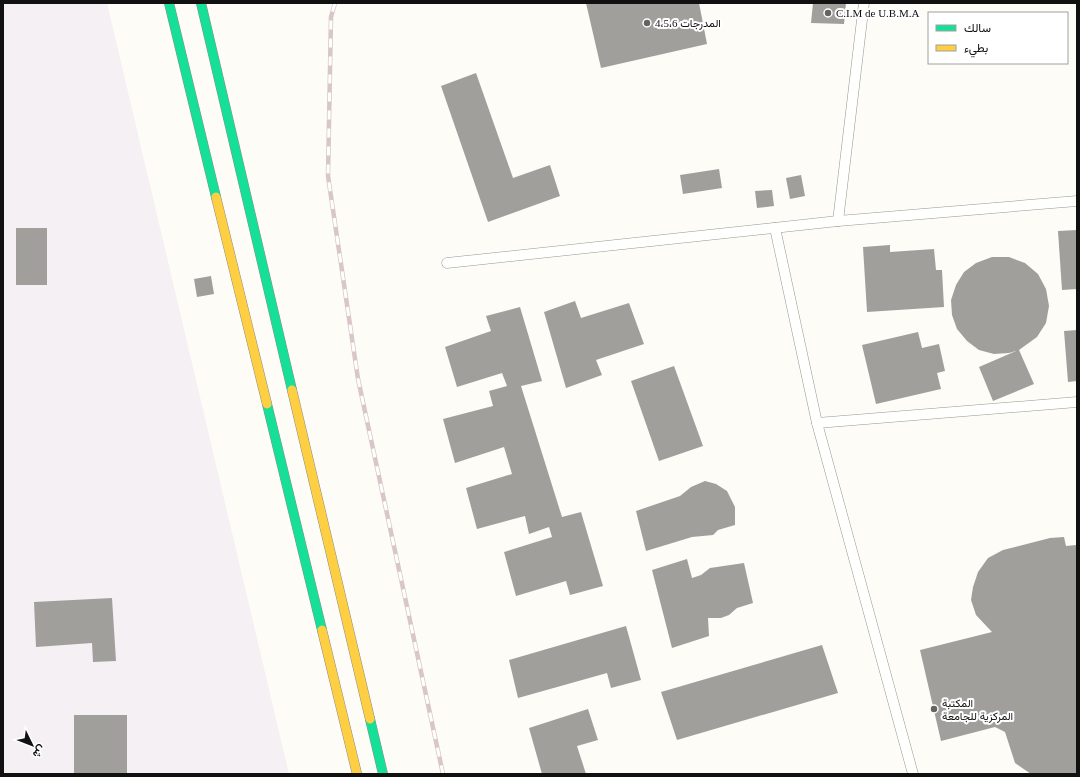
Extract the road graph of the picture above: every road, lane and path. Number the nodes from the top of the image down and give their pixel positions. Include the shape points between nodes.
1 (169, 3) edge
2 (201, 3) edge
3 (864, 3) edge
4 (1077, 201) edge
5 (838, 221) junction
6 (775, 228) junction
7 (447, 263) dead end
8 (1077, 402) edge
9 (817, 423) junction
10 (357, 774) edge
11 (383, 774) edge
12 (913, 774) edge

1 - 10 main road
2 - 11 main road
3 - 5 lane
4 - 5 lane
5 - 6 lane
6 - 7 lane
6 - 9 lane
8 - 9 lane
9 - 12 lane

